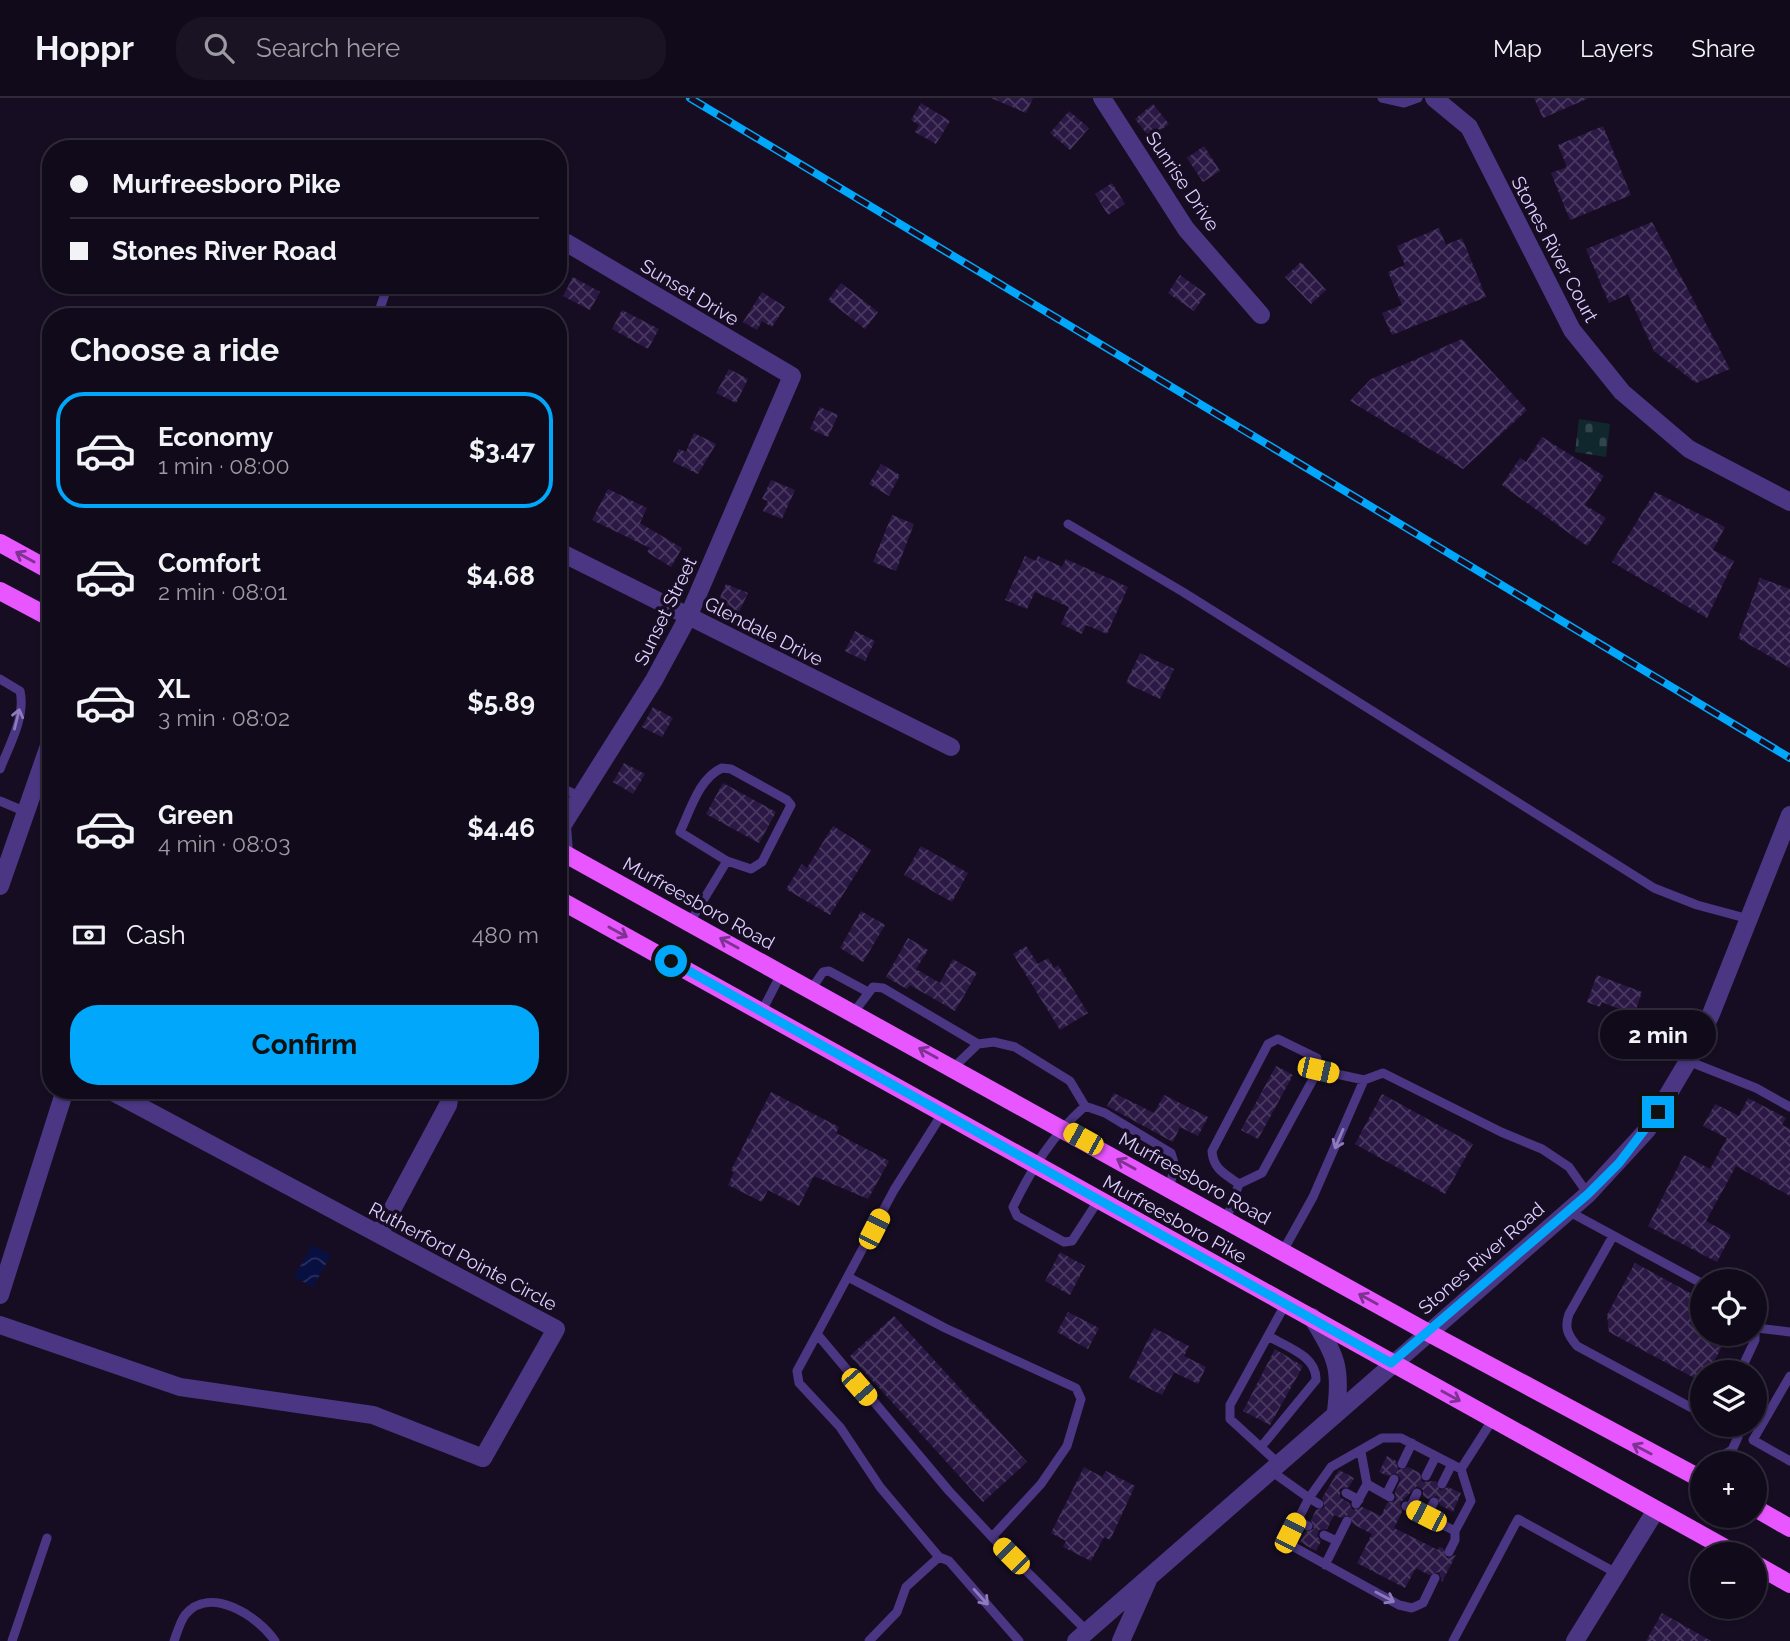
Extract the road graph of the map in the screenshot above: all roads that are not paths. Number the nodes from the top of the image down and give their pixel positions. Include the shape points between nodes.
1 (1102, 98) edge
2 (1382, 98) edge
3 (1418, 98) edge
4 (1434, 98) edge
5 (567, 243) dead end
6 (1261, 315) dead end
7 (792, 376) joint
8 (1790, 502) edge
9 (1068, 524) dead end
10 (0, 542) edge
11 (567, 556) edge
12 (42, 566) edge
13 (0, 591) edge
14 (42, 613) edge
15 (688, 617) junction
16 (0, 679) edge
17 (951, 747) dead end
18 (42, 766) edge
19 (0, 769) edge
20 (567, 790) edge
21 (581, 797) junction
22 (0, 801) edge
23 (26, 812) junction
24 (1790, 815) edge
25 (567, 818) edge
26 (567, 859) edge
27 (727, 860) junction
28 (0, 886) edge
29 (567, 904) edge
30 (1749, 919) junction
31 (690, 922) junction
32 (782, 972) junction
33 (812, 988) junction
34 (867, 992) junction
35 (762, 1011) junction
36 (855, 1012) junction
37 (978, 1044) junction
38 (1688, 1060) junction
39 (954, 1067) junction
40 (1318, 1070) junction
41 (1364, 1080) junction
42 (62, 1099) edge
43 (126, 1099) edge
44 (449, 1099) edge
45 (1085, 1106) junction
46 (1790, 1107) edge
47 (942, 1114) junction
48 (1061, 1127) junction
49 (1033, 1165) junction
50 (1239, 1184) junction
51 (1169, 1188) junction
52 (1588, 1194) junction
53 (1098, 1201) junction
54 (1568, 1211) junction
55 (1226, 1220) junction
56 (379, 1234) junction
57 (1613, 1236) junction
58 (1283, 1251) junction
59 (848, 1277) junction
60 (1690, 1277) edge
61 (0, 1295) edge
62 (1286, 1303) junction
63 (1312, 1317) junction
64 (0, 1325) edge
65 (1767, 1328) edge
66 (1427, 1332) junction
67 (1790, 1332) edge
68 (817, 1334) junction
69 (1268, 1336) junction
70 (1391, 1363) junction
71 (1790, 1376) edge
72 (1690, 1407) edge
73 (1336, 1411) junction
74 (1493, 1419) junction
75 (1738, 1437) joint
76 (1753, 1440) junction
77 (1412, 1443) junction
78 (1261, 1447) junction
79 (1732, 1450) edge
80 (1361, 1452) junction
81 (1436, 1456) junction
82 (1790, 1461) edge
83 (1402, 1464) dead end
84 (1452, 1464) junction
85 (1273, 1466) junction
86 (1461, 1469) junction
87 (1690, 1470) edge
88 (1426, 1476) dead end
89 (1394, 1479) dead end
90 (1367, 1484) junction
91 (1442, 1484) dead end
92 (1346, 1493) dead end
93 (1417, 1493) dead end
94 (1309, 1498) junction
95 (1434, 1502) dead end
96 (1319, 1504) dead end
97 (1656, 1510) junction
98 (1767, 1515) edge
99 (1426, 1516) junction
100 (1297, 1520) junction
101 (1348, 1521) dead end
102 (1308, 1526) dead end
103 (1790, 1528) edge
104 (1455, 1531) junction
105 (1324, 1535) dead end
106 (992, 1537) junction
107 (47, 1538) dead end
108 (1337, 1541) junction
109 (1714, 1542) edge
110 (1449, 1552) dead end
111 (939, 1557) junction
112 (1325, 1564) junction
113 (1767, 1571) edge
114 (1150, 1574) junction
115 (1618, 1574) junction
116 (1436, 1578) dead end
117 (1790, 1584) edge
118 (1081, 1636) edge
119 (12, 1641) edge
120 (174, 1641) edge
121 (275, 1641) edge
122 (869, 1641) edge
123 (1019, 1641) edge
124 (1121, 1641) edge
125 (1453, 1641) edge
126 (1575, 1641) edge

1 - 6 street, Sunrise Drive via 1186,229
2 - 3 lane via 1404,103
4 - 8 street, Stones River Court via 1469,127 1572,330 1622,392 1689,449
5 - 7 street, Sunset Drive
7 - 15 street, Sunset Street
9 - 30 lane via 1654,888
12 -> 10 main road
11 - 15 street, Glendale Drive
13 - 14 main road
15 - 17 street, Glendale Drive
15 - 21 street, Sunset Street
19 -> 16 lane via 22,699 20,691
18 - 23 street
20 - 21 lane
21 - 25 street, Sunset Street
22 - 23 lane
23 - 28 street
24 - 30 street, Stones River Road
26 - 31 main road, Murfreesboro Road
27 - 27 lane via 680,832 712,772 731,769 791,805 762,862 751,869
27 - 31 lane
29 -> 35 main road, Murfreesboro Pike
30 - 38 street, Stones River Road
32 -> 31 main road, Murfreesboro Road
32 - 33 main road, Murfreesboro Road
32 - 35 lane
33 - 34 lane via 823,972 829,971
33 - 36 main road, Murfreesboro Road
34 - 36 lane
34 - 37 lane via 883,988
35 - 47 main road, Murfreesboro Pike
39 -> 36 main road, Murfreesboro Road
37 - 39 lane
37 - 45 lane via 1015,1047 1070,1081
38 - 46 lane
38 - 52 street, Stones River Road via 1647,1130
39 - 48 main road, Murfreesboro Road
40 - 41 lane
40 - 50 lane via 1262,1173
40 - 50 lane via 1317,1058 1292,1044 1278,1039 1268,1044 1212,1151 1212,1162
41 - 52 lane via 1383,1073 1542,1149 1569,1167
41 -> 58 lane via 1314,1198
42 - 61 street
43 - 56 street, Rutherford Pointe Circle
44 - 56 street
45 - 48 lane
45 - 51 lane via 1171,1153 1175,1166
47 - 49 main road, Murfreesboro Pike
47 - 59 lane via 894,1190
48 - 49 lane
51 -> 48 main road, Murfreesboro Road
49 - 53 main road, Murfreesboro Pike
49 - 53 lane via 1013,1207 1017,1216 1063,1242 1072,1241
50 - 55 lane
51 - 55 main road, Murfreesboro Road
52 - 54 street, Stones River Road
53 - 62 main road, Murfreesboro Pike
54 - 57 lane
54 - 66 street, Stones River Road
55 - 58 main road, Murfreesboro Road
56 - 64 street, Rutherford Pointe Circle via 556,1329 483,1458 373,1415 180,1387
57 - 60 lane
57 - 72 lane via 1569,1314 1568,1335 1577,1346
66 -> 58 main road, Murfreesboro Road
59 - 68 lane
59 - 106 lane via 1076,1388 1081,1399 1067,1446 1041,1484
62 - 63 main road, Murfreesboro Pike
62 - 69 lane
63 - 70 main road, Murfreesboro Pike
63 - 73 street via 1337,1363
65 - 67 lane
66 - 70 street, Stones River Road
87 -> 66 main road, Murfreesboro Road
68 - 106 lane
68 - 111 lane via 797,1371 799,1383 840,1427 880,1487
69 - 78 lane via 1230,1405 1230,1419
69 - 78 lane via 1311,1361 1316,1380
70 - 73 street, Stones River Road
70 -> 74 main road, Murfreesboro Pike
71 - 76 lane
73 - 85 street, Stones River Road
74 - 86 lane
74 - 97 main road, Murfreesboro Pike
75 - 76 lane
75 - 79 lane
76 - 82 lane
77 - 80 lane via 1382,1438
77 - 81 lane
77 - 83 lane
78 - 85 lane
80 - 90 lane
80 - 94 lane via 1331,1467 1325,1482
81 - 84 lane
81 - 88 lane
84 - 86 lane
84 - 91 lane
85 - 94 lane
85 - 114 street, Stones River Road
86 - 104 lane via 1471,1502
89 - 90 lane via 1388,1496
90 - 92 lane via 1357,1502
93 - 99 lane via 1408,1507
94 - 96 lane
94 - 100 lane
95 - 99 lane
97 - 109 main road, Murfreesboro Pike
97 - 115 street
98 - 103 main road
99 - 104 lane
100 - 102 lane
100 - 112 lane via 1290,1533 1294,1547
101 - 108 lane
104 - 110 lane
105 - 108 lane
106 - 118 lane
107 - 119 lane
108 - 112 lane
111 - 122 lane via 906,1587 897,1612
111 -> 123 lane via 948,1561
112 -> 116 lane via 1412,1608 1423,1603
113 - 117 main road
114 - 118 street, Stones River Road
114 - 124 street
115 - 125 lane via 1518,1519
115 - 126 street
120 - 121 lane via 185,1615 196,1606 219,1601 258,1621

